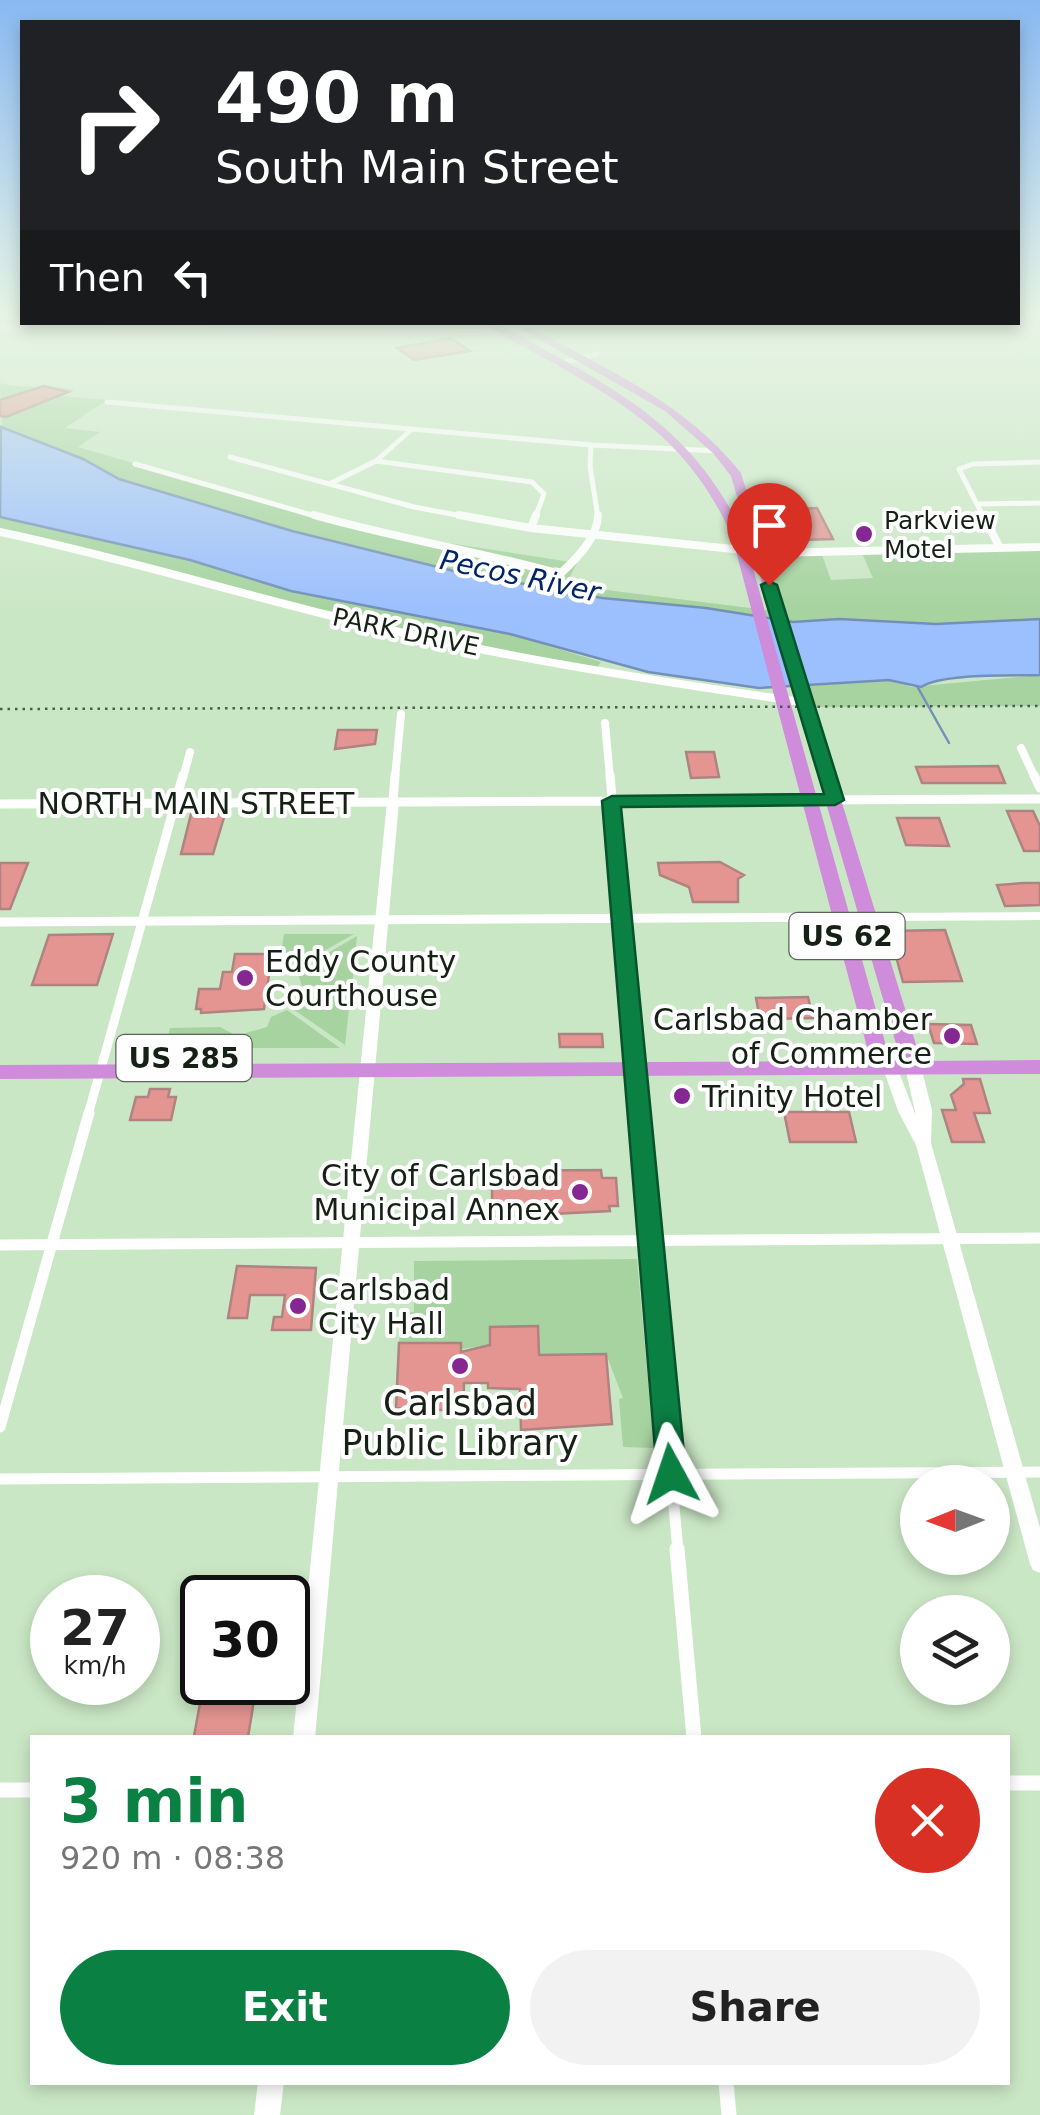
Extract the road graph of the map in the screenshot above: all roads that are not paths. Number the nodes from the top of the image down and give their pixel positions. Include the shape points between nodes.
1 (234, 414) edge
2 (640, 414) edge
3 (675, 414) edge
4 (411, 430) junction
5 (592, 445) junction
6 (719, 451) junction
7 (690, 452) junction
8 (230, 457) dead end
9 (376, 461) junction
10 (1040, 462) edge
11 (135, 464) dead end
12 (328, 485) junction
13 (1040, 503) edge
14 (977, 504) junction
15 (727, 506) junction
16 (749, 506) junction
17 (532, 528) junction
18 (0, 534) edge
19 (592, 534) junction
20 (1000, 548) junction
21 (1040, 548) edge
22 (742, 550) junction
23 (761, 553) junction
24 (779, 696) junction
25 (800, 696) junction
26 (401, 714) dead end
27 (604, 723) dead end
28 (1021, 748) dead end
29 (190, 752) dead end
30 (1040, 788) edge
31 (1040, 799) edge
32 (812, 800) junction
33 (835, 800) junction
34 (612, 801) junction
35 (393, 802) junction
36 (175, 803) junction
37 (0, 804) edge
38 (1040, 916) edge
39 (842, 917) junction
40 (870, 917) junction
41 (622, 918) junction
42 (381, 920) junction
43 (141, 921) junction
44 (0, 922) edge
45 (1040, 1054) edge
46 (0, 1059) edge
47 (898, 1061) junction
48 (634, 1063) junction
49 (368, 1064) junction
50 (101, 1065) junction
51 (1040, 1067) edge
52 (0, 1072) edge
53 (650, 1238) junction
54 (1040, 1238) edge
55 (950, 1239) junction
56 (350, 1240) junction
57 (0, 1244) edge
58 (52, 1244) junction
59 (0, 1427) edge
60 (1014, 1472) junction
61 (1040, 1472) edge
62 (671, 1474) junction
63 (328, 1476) junction
64 (0, 1479) edge
65 (1040, 1564) edge
66 (304, 1735) edge
67 (694, 1735) edge
68 (1010, 1783) edge
69 (1040, 1783) edge
70 (0, 1790) edge
71 (30, 1790) edge
72 (271, 2085) edge
73 (726, 2085) edge
74 (268, 2115) edge
75 (729, 2115) edge

1 - 4 street
2 - 7 highway, US 62
3 - 6 highway, US 62
4 - 5 street
4 - 9 street
5 - 7 street
5 - 19 street via 599,522
6 - 7 street
6 - 16 highway, US 62
7 - 15 highway, US 62
8 - 12 street
9 - 12 street
9 - 17 street via 528,480 544,494
10 - 14 street via 961,467
11 - 19 street via 387,536 557,573 573,563
12 - 17 street
13 - 14 street
14 - 20 street
15 - 16 highway
15 - 22 highway, US 62
16 - 23 highway, US 62
17 - 19 street
18 - 24 street, PARK DRIVE via 101,553 326,616 641,682
19 - 22 street
20 - 21 street
20 - 23 street
22 - 23 street
22 - 24 highway, US 62
23 - 25 highway, US 62
24 - 25 street, PARK DRIVE
24 - 32 highway, US 62
25 - 33 highway, US 62
26 - 35 street
27 - 34 street
28 - 30 street
29 - 36 street
31 - 33 street, NORTH MAIN STREET
32 - 33 street, NORTH MAIN STREET
32 - 34 street, NORTH MAIN STREET
32 - 39 highway, US 62
33 - 40 highway, US 62
34 - 35 street, NORTH MAIN STREET
34 - 41 street
35 - 36 street, NORTH MAIN STREET
35 - 42 street
36 - 37 street, NORTH MAIN STREET
36 - 43 street
38 - 40 street
39 - 40 street
39 - 41 street
39 - 47 highway, US 62
40 - 47 highway, US 62
41 - 42 street
41 - 48 street
42 - 43 street
42 - 49 street
43 - 44 street
43 - 50 street
45 - 47 highway
46 - 50 highway, US 285
47 - 48 highway, US 285
47 - 51 highway
47 - 55 street via 906,1111 924,1145
48 - 49 highway, US 285
48 - 53 street
49 - 50 highway, US 285
49 - 56 street
50 - 52 highway, US 285
50 - 58 street
53 - 55 street
53 - 56 street
53 - 62 street
54 - 55 street
55 - 60 street
56 - 58 street
56 - 63 street
57 - 58 street
58 - 59 street
60 - 61 street
60 - 62 street
60 - 65 street
62 - 63 street
62 - 67 street
63 - 64 street
63 - 66 street
68 - 69 street
70 - 71 street
72 - 74 street
73 - 75 street

